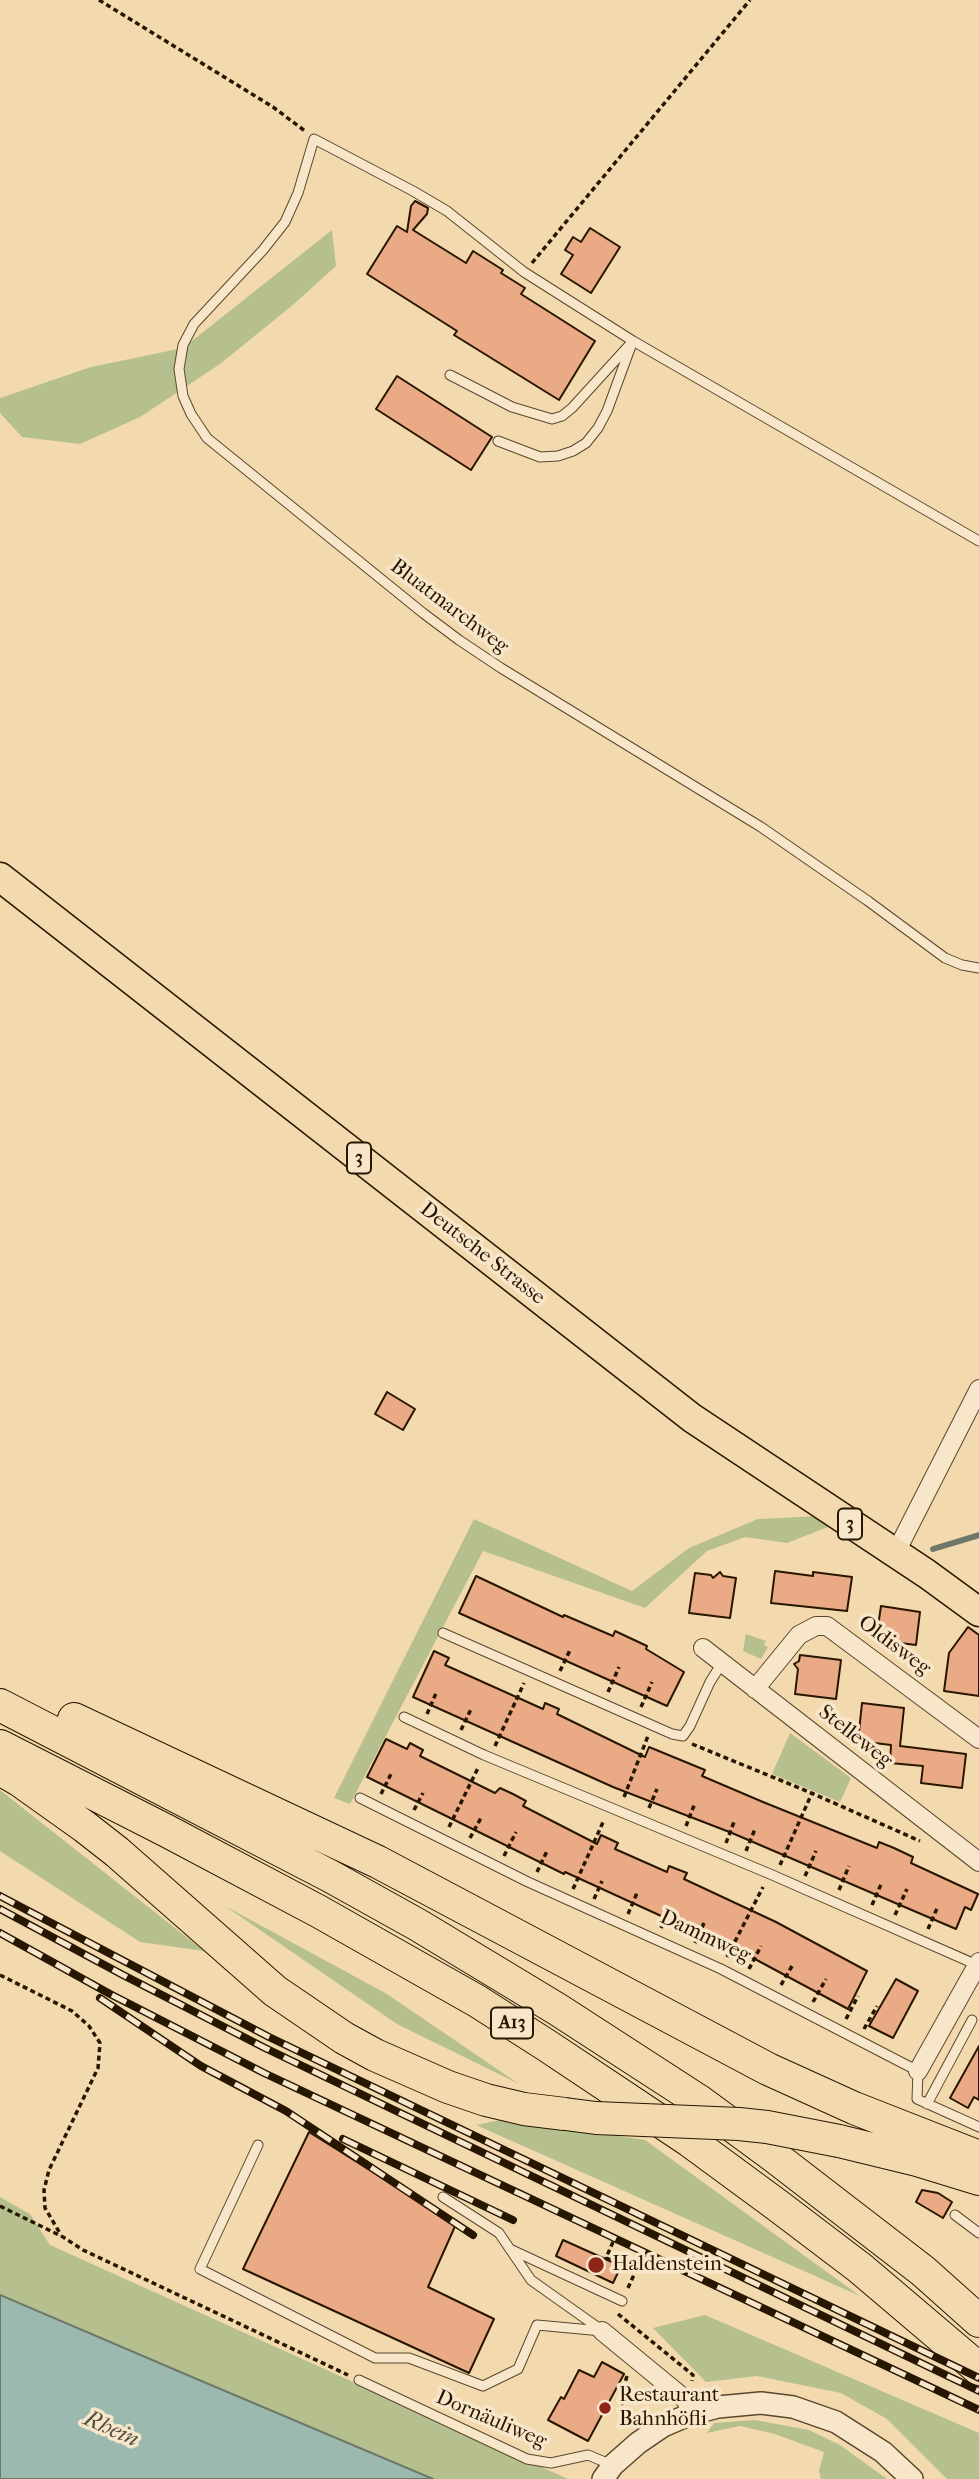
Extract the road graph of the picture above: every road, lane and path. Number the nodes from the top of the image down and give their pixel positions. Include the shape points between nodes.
1 (99, 0) edge
2 (750, 0) edge
3 (314, 139) junction
4 (524, 272) junction
5 (633, 341) junction
6 (450, 375) dead end
7 (498, 441) dead end
8 (979, 541) edge
9 (0, 877) edge
10 (979, 968) edge
11 (979, 1389) edge
12 (895, 1554) junction
13 (979, 1612) edge
14 (443, 1633) dead end
15 (703, 1648) dead end
16 (570, 1650) dead end
17 (722, 1663) junction
18 (619, 1667) dead end
19 (529, 1671) junction
20 (555, 1682) junction
21 (652, 1682) dead end
22 (0, 1684) edge
23 (755, 1689) junction
24 (437, 1691) dead end
25 (603, 1704) junction
26 (0, 1705) edge
27 (471, 1710) dead end
28 (404, 1717) dead end
29 (636, 1718) junction
30 (421, 1725) junction
31 (653, 1726) junction
32 (683, 1735) junction
33 (979, 1739) edge
34 (456, 1742) junction
35 (0, 1746) edge
36 (487, 1756) junction
37 (0, 1769) edge
38 (391, 1774) dead end
39 (657, 1789) dead end
40 (423, 1793) dead end
41 (812, 1793) junction
42 (360, 1798) dead end
43 (695, 1803) dead end
44 (375, 1805) junction
45 (613, 1810) junction
46 (482, 1816) dead end
47 (408, 1822) junction
48 (734, 1822) dead end
49 (643, 1823) junction
50 (755, 1829) dead end
51 (516, 1832) dead end
52 (681, 1838) junction
53 (443, 1839) junction
54 (926, 1844) dead end
55 (465, 1850) junction
56 (547, 1851) dead end
57 (816, 1851) dead end
58 (721, 1854) junction
59 (979, 1862) edge
60 (742, 1863) junction
61 (849, 1866) dead end
62 (498, 1867) junction
63 (773, 1875) junction
64 (882, 1882) dead end
65 (531, 1884) junction
66 (800, 1887) junction
67 (907, 1889) dead end
68 (637, 1893) dead end
69 (568, 1901) junction
70 (834, 1902) junction
71 (938, 1906) dead end
72 (671, 1907) dead end
73 (867, 1917) junction
74 (704, 1923) dead end
75 (622, 1925) junction
76 (890, 1926) junction
77 (656, 1940) junction
78 (923, 1941) junction
79 (761, 1946) dead end
80 (690, 1955) junction
81 (978, 1963) edge
82 (792, 1966) dead end
83 (721, 1969) junction
84 (0, 1975) edge
85 (826, 1979) dead end
86 (743, 1980) junction
87 (775, 1996) junction
88 (858, 1996) dead end
89 (877, 2006) dead end
90 (807, 2013) junction
91 (972, 2021) dead end
92 (840, 2030) junction
93 (858, 2040) junction
94 (918, 2071) junction
95 (927, 2104) junction
96 (979, 2127) edge
97 (258, 2145) dead end
98 (979, 2157) edge
99 (979, 2179) edge
100 (443, 2197) dead end
101 (0, 2206) edge
102 (955, 2215) dead end
103 (979, 2233) edge
104 (63, 2236) junction
105 (613, 2242) dead end
106 (510, 2249) junction
107 (622, 2301) junction
108 (979, 2321) edge
109 (602, 2331) junction
110 (633, 2369) dead end
111 (979, 2369) edge
112 (359, 2380) joint
113 (692, 2381) dead end
114 (691, 2414) junction
115 (632, 2427) dead end
116 (608, 2472) edge
117 (912, 2479) edge

1 - 3 path via 273,107
2 - 4 path
3 - 4 lane via 447,211
3 - 10 lane, Bluatmarchweg via 285,222 194,324 183,345 179,369 183,396 207,438 459,640 761,827 946,958
4 - 5 lane
5 - 6 lane via 572,408 552,419 512,407
5 - 7 lane via 607,411 586,443 558,456 540,457
5 - 8 lane
9 - 12 main road, Deutsche Strasse / 3 via 692,1418
11 - 12 street
12 - 13 main road, Deutsche Strasse / 3
14 - 19 lane
15 - 17 street, Stelleweg
16 - 20 path
17 - 23 street, Stelleweg
17 - 32 lane
18 - 25 path
19 - 20 lane
19 - 36 path
20 - 25 lane
21 - 29 path
22 - 98 highway via 378,1862 768,2069
23 - 33 street, Oldisweg via 799,1635 827,1626
23 - 59 street, Stelleweg
24 - 30 path
25 - 29 lane
26 - 108 highway, A13 via 309,1865 557,2009 764,2149 923,2271
27 - 34 path
28 - 30 lane
29 - 31 lane
30 - 34 lane
31 - 32 lane
31 - 45 path
32 - 41 path via 698,1747
34 - 36 lane
35 - 111 highway, A13 via 269,1885 547,2045 777,2205
36 - 45 lane
36 - 53 path
37 - 99 highway, bridge via 117,1852 275,1991 344,2038 414,2073 524,2109 607,2119 766,2127 917,2160
38 - 44 path
39 - 49 path
40 - 47 path
41 - 54 path
41 - 63 path
42 - 44 lane, Dammweg
43 - 52 path
44 - 47 lane, Dammweg
45 - 49 lane
45 - 69 path
46 - 55 path
47 - 53 lane, Dammweg
48 - 58 path
49 - 52 lane
50 - 60 path
51 - 62 path
52 - 58 lane
53 - 55 lane, Dammweg
55 - 62 lane, Dammweg
56 - 65 path
57 - 66 path
58 - 60 lane
60 - 63 lane
61 - 70 path
62 - 65 lane, Dammweg
63 - 66 lane
63 - 83 path
64 - 73 path
65 - 69 lane, Dammweg
66 - 70 lane
67 - 76 path
68 - 75 path
69 - 75 lane, Dammweg
70 - 73 lane
71 - 78 path
72 - 77 path
73 - 76 lane
74 - 80 path
75 - 77 lane, Dammweg
76 - 78 lane
77 - 80 lane, Dammweg
78 - 81 lane
79 - 86 path
80 - 83 lane, Dammweg
81 - 94 street
82 - 87 path
83 - 86 lane, Dammweg
84 - 104 path via 72,2011 89,2025 100,2043 98,2068 49,2170 44,2190 45,2207
85 - 90 path
86 - 87 lane, Dammweg
87 - 90 lane, Dammweg
88 - 92 path
89 - 93 path
90 - 92 lane, Dammweg
91 - 95 lane
92 - 93 lane, Dammweg
93 - 94 lane, Dammweg
94 - 95 lane via 917,2099
95 - 96 lane
97 - 109 lane via 200,2269 375,2358 409,2358 484,2386 518,2369 537,2325
100 - 106 lane via 499,2233
101 - 104 path
102 - 103 lane
104 - 112 path via 83,2250
105 - 107 path via 606,2258 636,2269
106 - 107 lane
106 - 109 lane via 531,2280
107 - 113 path via 617,2313 693,2375
109 - 114 street via 686,2400
110 - 115 path via 620,2399
112 - 116 lane, Dornäuliweg via 527,2459 551,2463 588,2455
114 - 116 street via 638,2443
114 - 117 street via 761,2403 805,2410 856,2432

